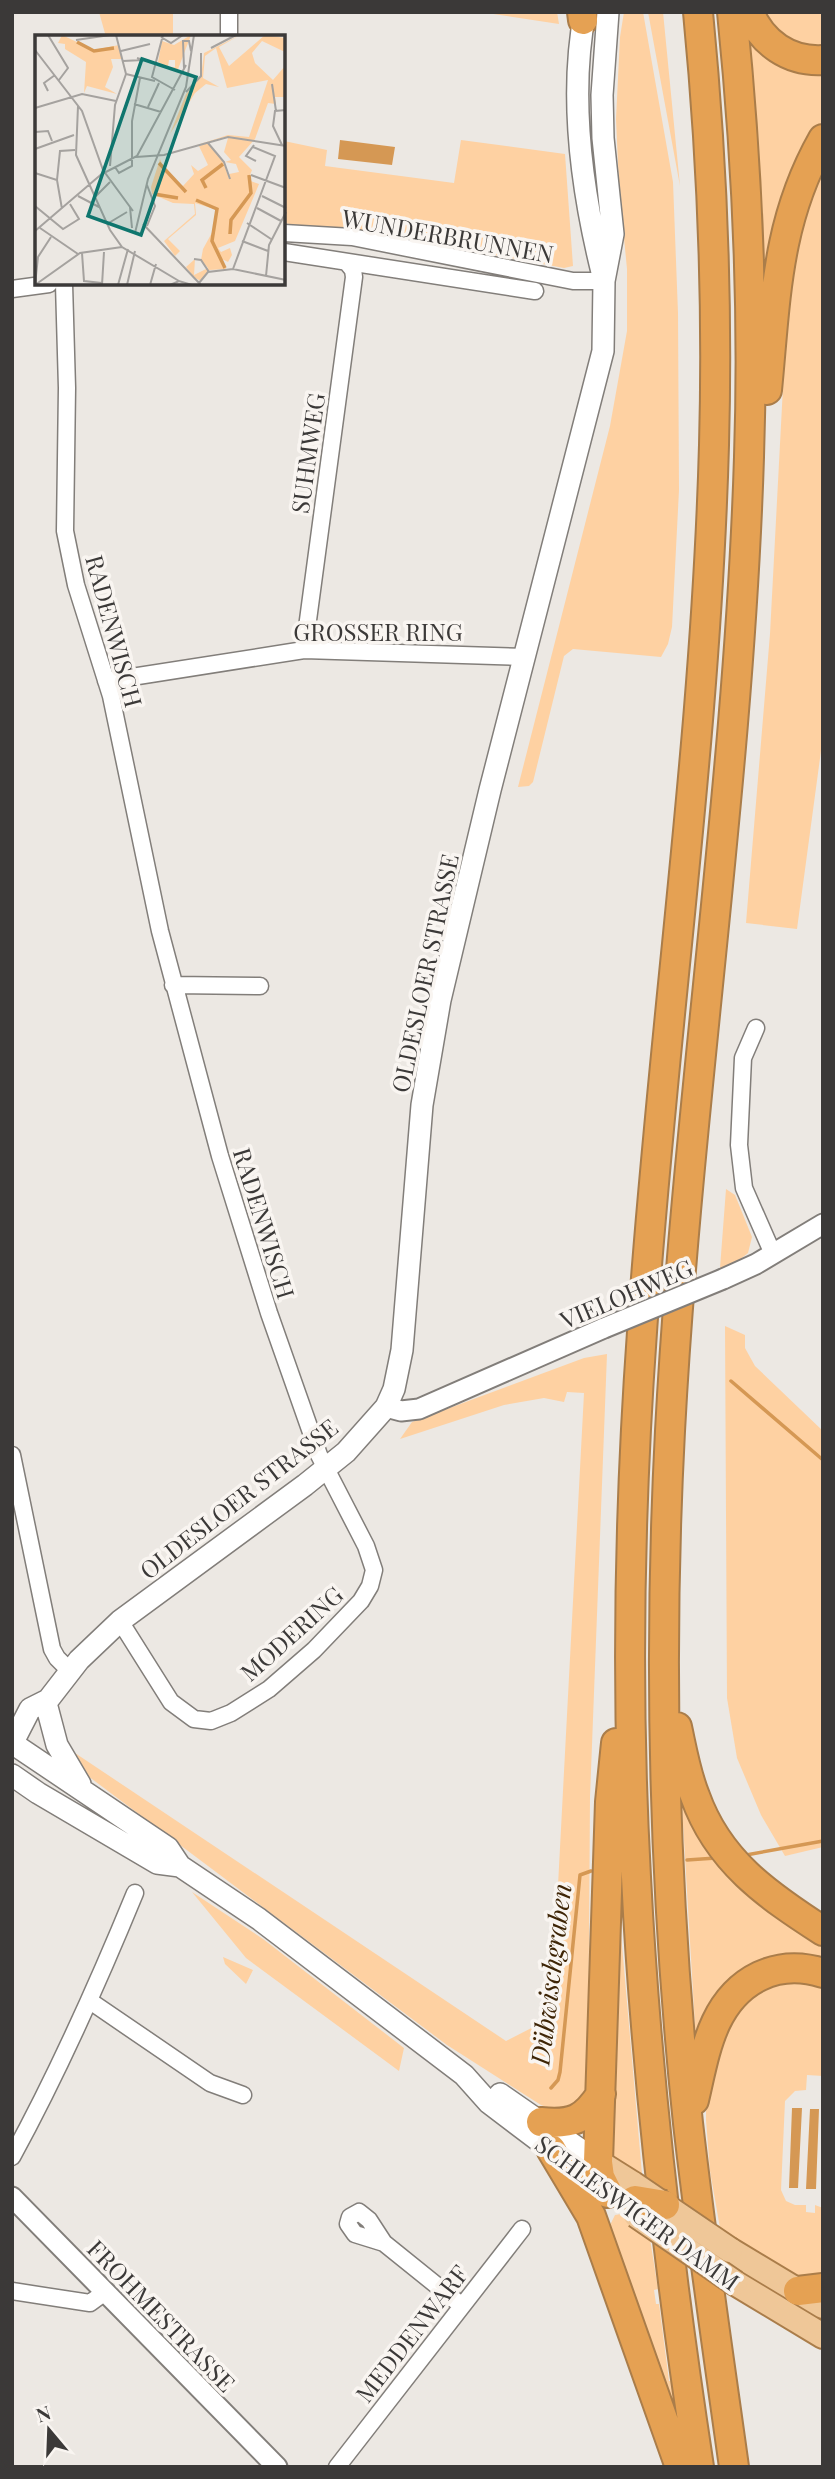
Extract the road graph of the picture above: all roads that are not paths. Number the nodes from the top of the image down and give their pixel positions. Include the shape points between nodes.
1 (229, 12) edge
2 (698, 12) edge
3 (732, 12) edge
4 (749, 12) edge
5 (589, 14) edge
6 (229, 35) edge
7 (823, 60) edge
8 (823, 139) edge
9 (285, 233) edge
10 (285, 252) edge
11 (348, 264) junction
12 (604, 281) junction
13 (42, 285) edge
14 (64, 285) edge
15 (12, 289) edge
16 (535, 291) dead end
17 (749, 458) junction
18 (704, 645) junction
19 (739, 647) junction
20 (304, 650) junction
21 (525, 657) junction
22 (106, 681) junction
23 (710, 769) junction
24 (681, 891) junction
25 (718, 891) junction
26 (173, 985) junction
27 (260, 986) dead end
28 (756, 1028) dead end
29 (823, 1224) edge
30 (773, 1254) junction
31 (390, 1398) junction
32 (12, 1455) edge
33 (325, 1470) junction
34 (120, 1621) junction
35 (630, 1656) junction
36 (664, 1670) junction
37 (70, 1671) junction
38 (47, 1704) junction
39 (16, 1746) edge
40 (13, 1778) edge
41 (85, 1791) junction
42 (180, 1866) junction
43 (135, 1893) dead end
44 (823, 1931) edge
45 (823, 1973) edge
46 (90, 2001) junction
47 (464, 2075) junction
48 (601, 2094) junction
49 (243, 2095) dead end
50 (541, 2122) junction
51 (689, 2126) junction
52 (551, 2149) junction
53 (12, 2157) edge
54 (598, 2162) junction
55 (12, 2197) edge
56 (626, 2199) junction
57 (665, 2205) joint
58 (522, 2228) dead end
59 (599, 2236) junction
60 (383, 2243) dead end
61 (810, 2290) edge
62 (12, 2291) edge
63 (106, 2292) junction
64 (461, 2305) junction
65 (823, 2306) edge
66 (823, 2336) edge
67 (277, 2467) edge
68 (337, 2467) edge
69 (680, 2467) edge
70 (699, 2467) edge
71 (734, 2467) edge

1 - 6 street
2 - 18 highway via 711,165 715,351
3 - 17 highway via 748,247
4 - 7 highway via 770,43 795,57
5 - 12 main road, OLDESLOER STRASSE via 578,93 580,148
8 - 17 highway via 788,221 776,286 766,403
9 - 12 street, WUNDERBRUNNEN via 352,237 573,282
10 - 11 street
11 - 16 street
11 - 20 street, SUHMWEG via 354,277
12 - 21 main road, OLDESLOER STRASSE via 603,351
13 - 15 street
14 - 22 street, RADENWISCH via 65,531
17 - 19 highway
18 - 23 highway
18 - 24 highway
19 - 23 highway
19 - 25 highway
20 - 21 street, GROSSER RING
20 - 22 street, GROSSER RING
21 - 31 main road, OLDESLOER STRASSE via 428,1062 402,1350
22 - 26 street, RADENWISCH
23 - 24 highway
23 - 25 highway
24 - 35 highway via 642,1331
25 - 36 highway via 678,1307
26 - 27 street
26 - 33 street, RADENWISCH via 269,1313
28 - 30 street via 743,1058 739,1144 744,1188
29 - 30 street, VIELOHWEG
30 - 31 street, VIELOHWEG, bridge via 428,1405 408,1411
31 - 33 main road, OLDESLOER STRASSE via 369,1428
32 - 37 street via 51,1649
33 - 34 main road, OLDESLOER STRASSE
33 - 34 street, MODERING via 372,1558 372,1581 356,1608 269,1689 221,1718 194,1719 171,1702
34 - 37 main road, OLDESLOER STRASSE
35 - 48 highway via 618,1713 610,1802
35 - 70 highway via 636,1879 647,2040 669,2258
36 - 44 highway via 690,1783 709,1827 752,1881
36 - 51 highway via 669,1853
37 - 38 main road, OLDESLOER STRASSE
38 - 39 main road, OLDESLOER STRASSE via 30,1709
38 - 41 main road via 57,1745
39 - 40 main road, OLDESLOER STRASSE
39 - 41 main road, SCHLESWIGER DAMM
40 - 42 main road, SCHLESWIGER DAMM via 157,1863
41 - 42 main road, SCHLESWIGER DAMM via 167,1847
42 - 47 main road, SCHLESWIGER DAMM via 259,1919
43 - 46 street
45 - 51 highway via 792,1968 772,1971 731,1997 708,2041
46 - 49 street via 210,2083
46 - 53 street
47 - 50 main road, SCHLESWIGER DAMM
47 - 52 main road, SCHLESWIGER DAMM via 489,2103
48 - 50 highway via 576,2120
48 - 54 highway
50 - 54 main road, SCHLESWIGER DAMM
51 - 71 highway
52 - 56 main road, SCHLESWIGER DAMM
52 - 59 highway
54 - 56 highway via 600,2177
55 - 63 street, FROHMESTRASSE
56 - 57 highway, bridge
56 - 59 highway via 602,2218
56 - 66 main road, SCHLESWIGER DAMM, bridge via 735,2283
57 - 61 main road, SCHLESWIGER DAMM, bridge via 730,2250
58 - 64 street, MEDDENWARF
59 - 69 highway
60 - 64 street
61 - 65 main road, SCHLESWIGER DAMM
62 - 63 street via 90,2303
63 - 67 street, FROHMESTRASSE
64 - 68 street, MEDDENWARF

